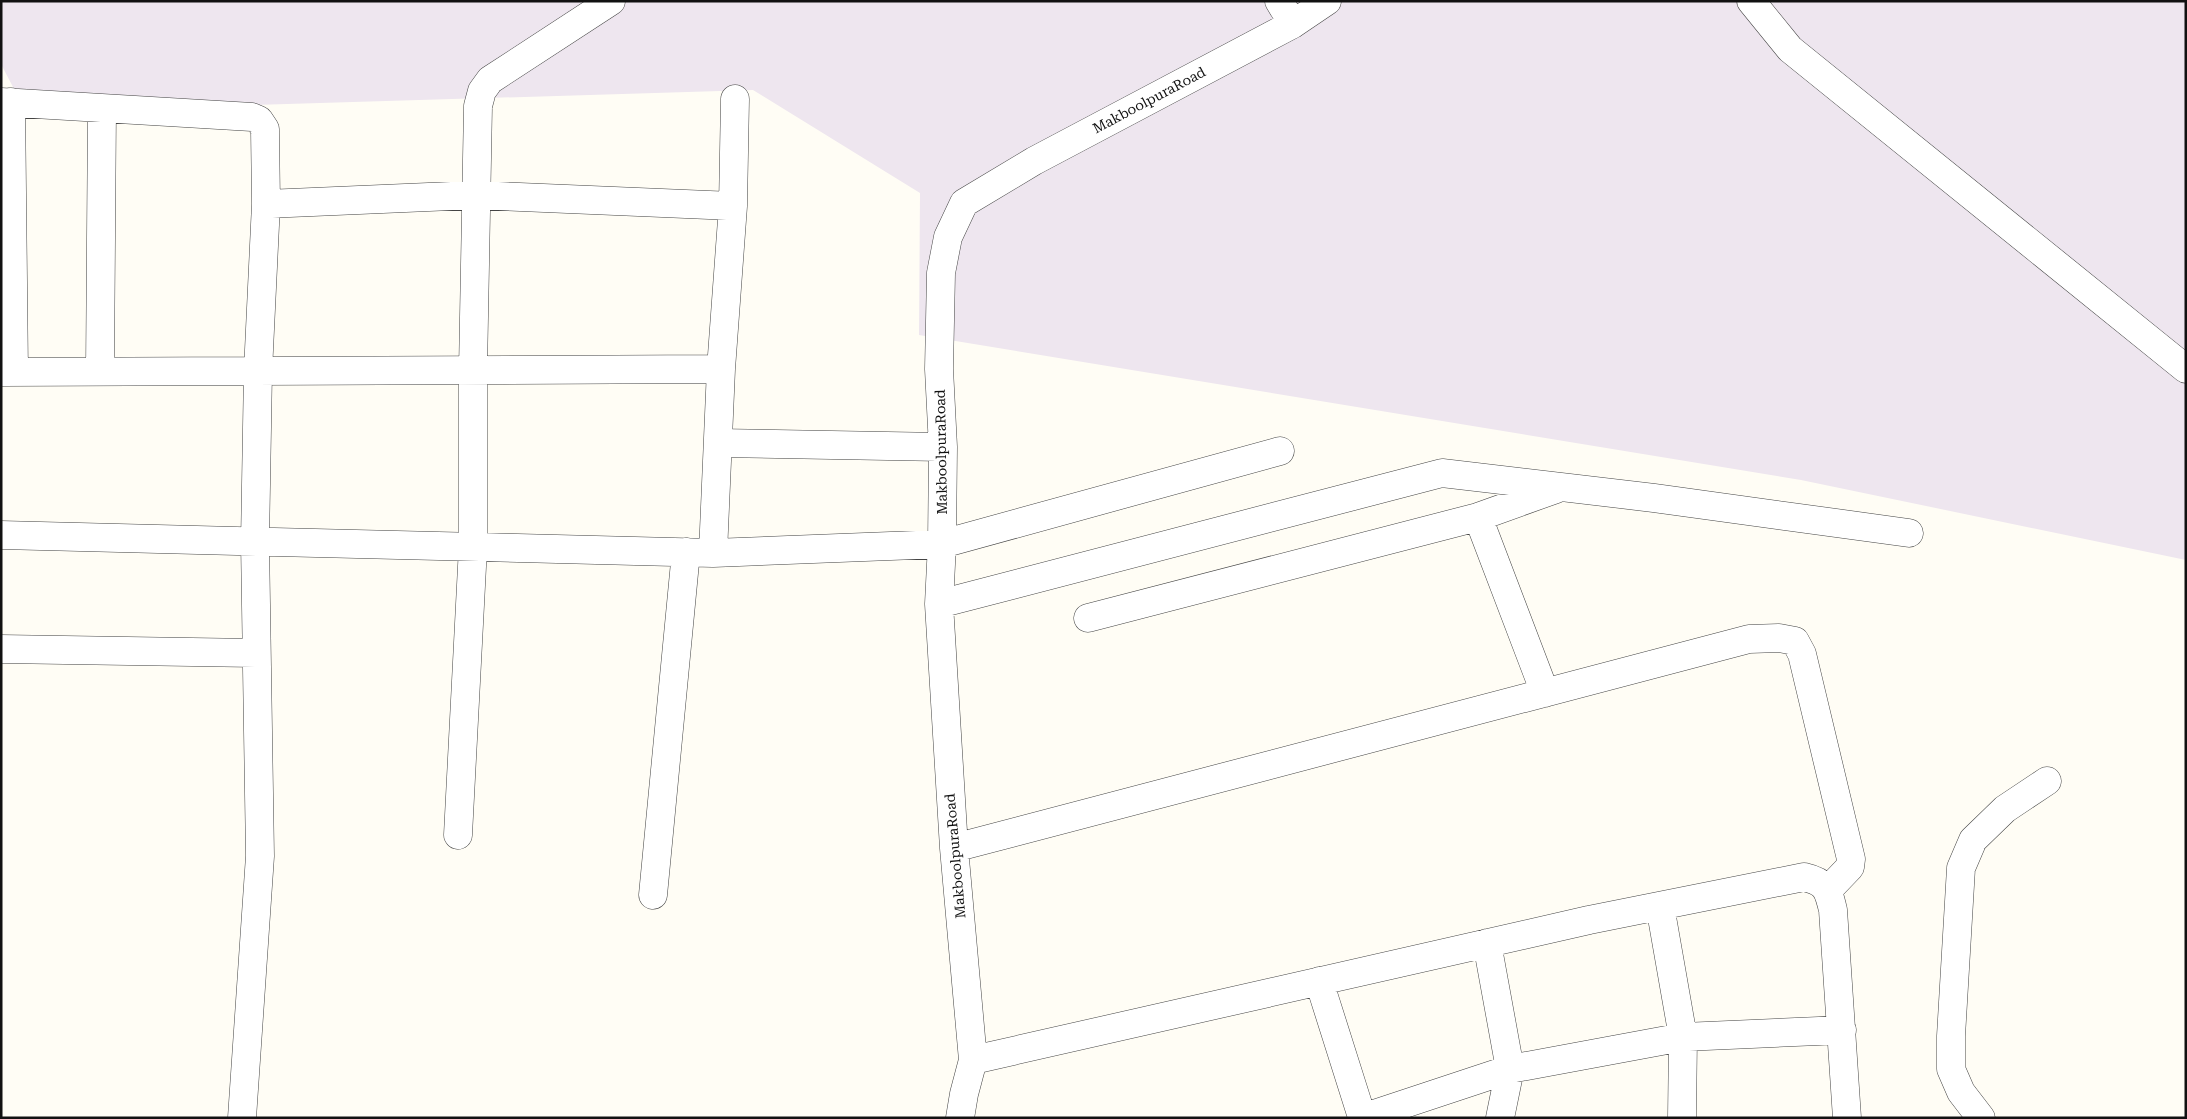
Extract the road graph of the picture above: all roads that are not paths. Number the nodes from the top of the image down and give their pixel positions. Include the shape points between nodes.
1 (611, 1) edge
2 (1327, 1) edge
3 (1751, 1) edge
4 (1286, 13) edge
5 (735, 99) dead end
6 (6, 102) edge
7 (102, 108) junction
8 (475, 195) junction
9 (266, 204) junction
10 (732, 206) junction
11 (2186, 369) edge
12 (473, 370) junction
13 (721, 370) junction
14 (100, 371) junction
15 (258, 371) junction
16 (8, 372) edge
17 (718, 444) junction
18 (943, 447) junction
19 (1280, 451) dead end
20 (1563, 487) junction
21 (1478, 517) junction
22 (1909, 533) dead end
23 (1, 535) edge
24 (254, 542) junction
25 (942, 544) junction
26 (473, 547) junction
27 (700, 552) junction
28 (939, 604) junction
29 (1088, 618) dead end
30 (1, 649) edge
31 (256, 653) junction
32 (1545, 693) junction
33 (2047, 781) dead end
34 (458, 835) dead end
35 (954, 848) junction
36 (1828, 890) junction
37 (653, 895) dead end
38 (1660, 906) junction
39 (1487, 943) junction
40 (1319, 981) junction
41 (1842, 1030) junction
42 (1683, 1037) junction
43 (973, 1060) junction
44 (1510, 1069) junction
45 (1362, 1117) edge
46 (242, 1118) edge
47 (960, 1118) edge
48 (1500, 1118) edge
49 (1682, 1118) edge
50 (1847, 1118) edge
51 (1981, 1118) edge

1 - 8 street via 490,80 482,91 478,106
2 - 4 street, MakboolpuraRoad
3 - 11 street via 1790,49
4 - 18 street, MakboolpuraRoad via 964,203 948,237 941,273 939,368
5 - 10 street
6 - 7 street
6 - 16 street
7 - 9 street via 259,120 265,129
7 - 14 street
8 - 9 street
8 - 10 street
8 - 12 street
9 - 15 street
10 - 13 street
12 - 13 street
12 - 15 street
12 - 26 street
13 - 17 street
14 - 15 street
14 - 16 street
15 - 24 street
17 - 18 street
17 - 27 street
18 - 25 street, MakboolpuraRoad
19 - 25 street
20 - 21 street
20 - 22 street
20 - 28 street via 1442,473
21 - 29 street
21 - 32 street
23 - 24 street
24 - 26 street
24 - 31 street
25 - 27 street
25 - 28 street, MakboolpuraRoad
26 - 27 street
26 - 34 street
27 - 37 street
28 - 35 street, MakboolpuraRoad
30 - 31 street
31 - 46 street via 260,856
32 - 35 street
32 - 36 street via 1749,639 1795,641 1802,654 1851,859 1850,867
33 - 51 street via 2005,809 1973,840 1961,868 1951,1068 1961,1092
35 - 43 street, MakboolpuraRoad
36 - 38 street via 1818,880 1804,877
36 - 41 street via 1833,910
38 - 39 street
38 - 42 street
39 - 40 street
39 - 44 street
40 - 43 street
40 - 45 street
41 - 42 street
41 - 50 street
42 - 44 street
42 - 49 street
43 - 47 street, MakboolpuraRoad
44 - 45 street
44 - 48 street

